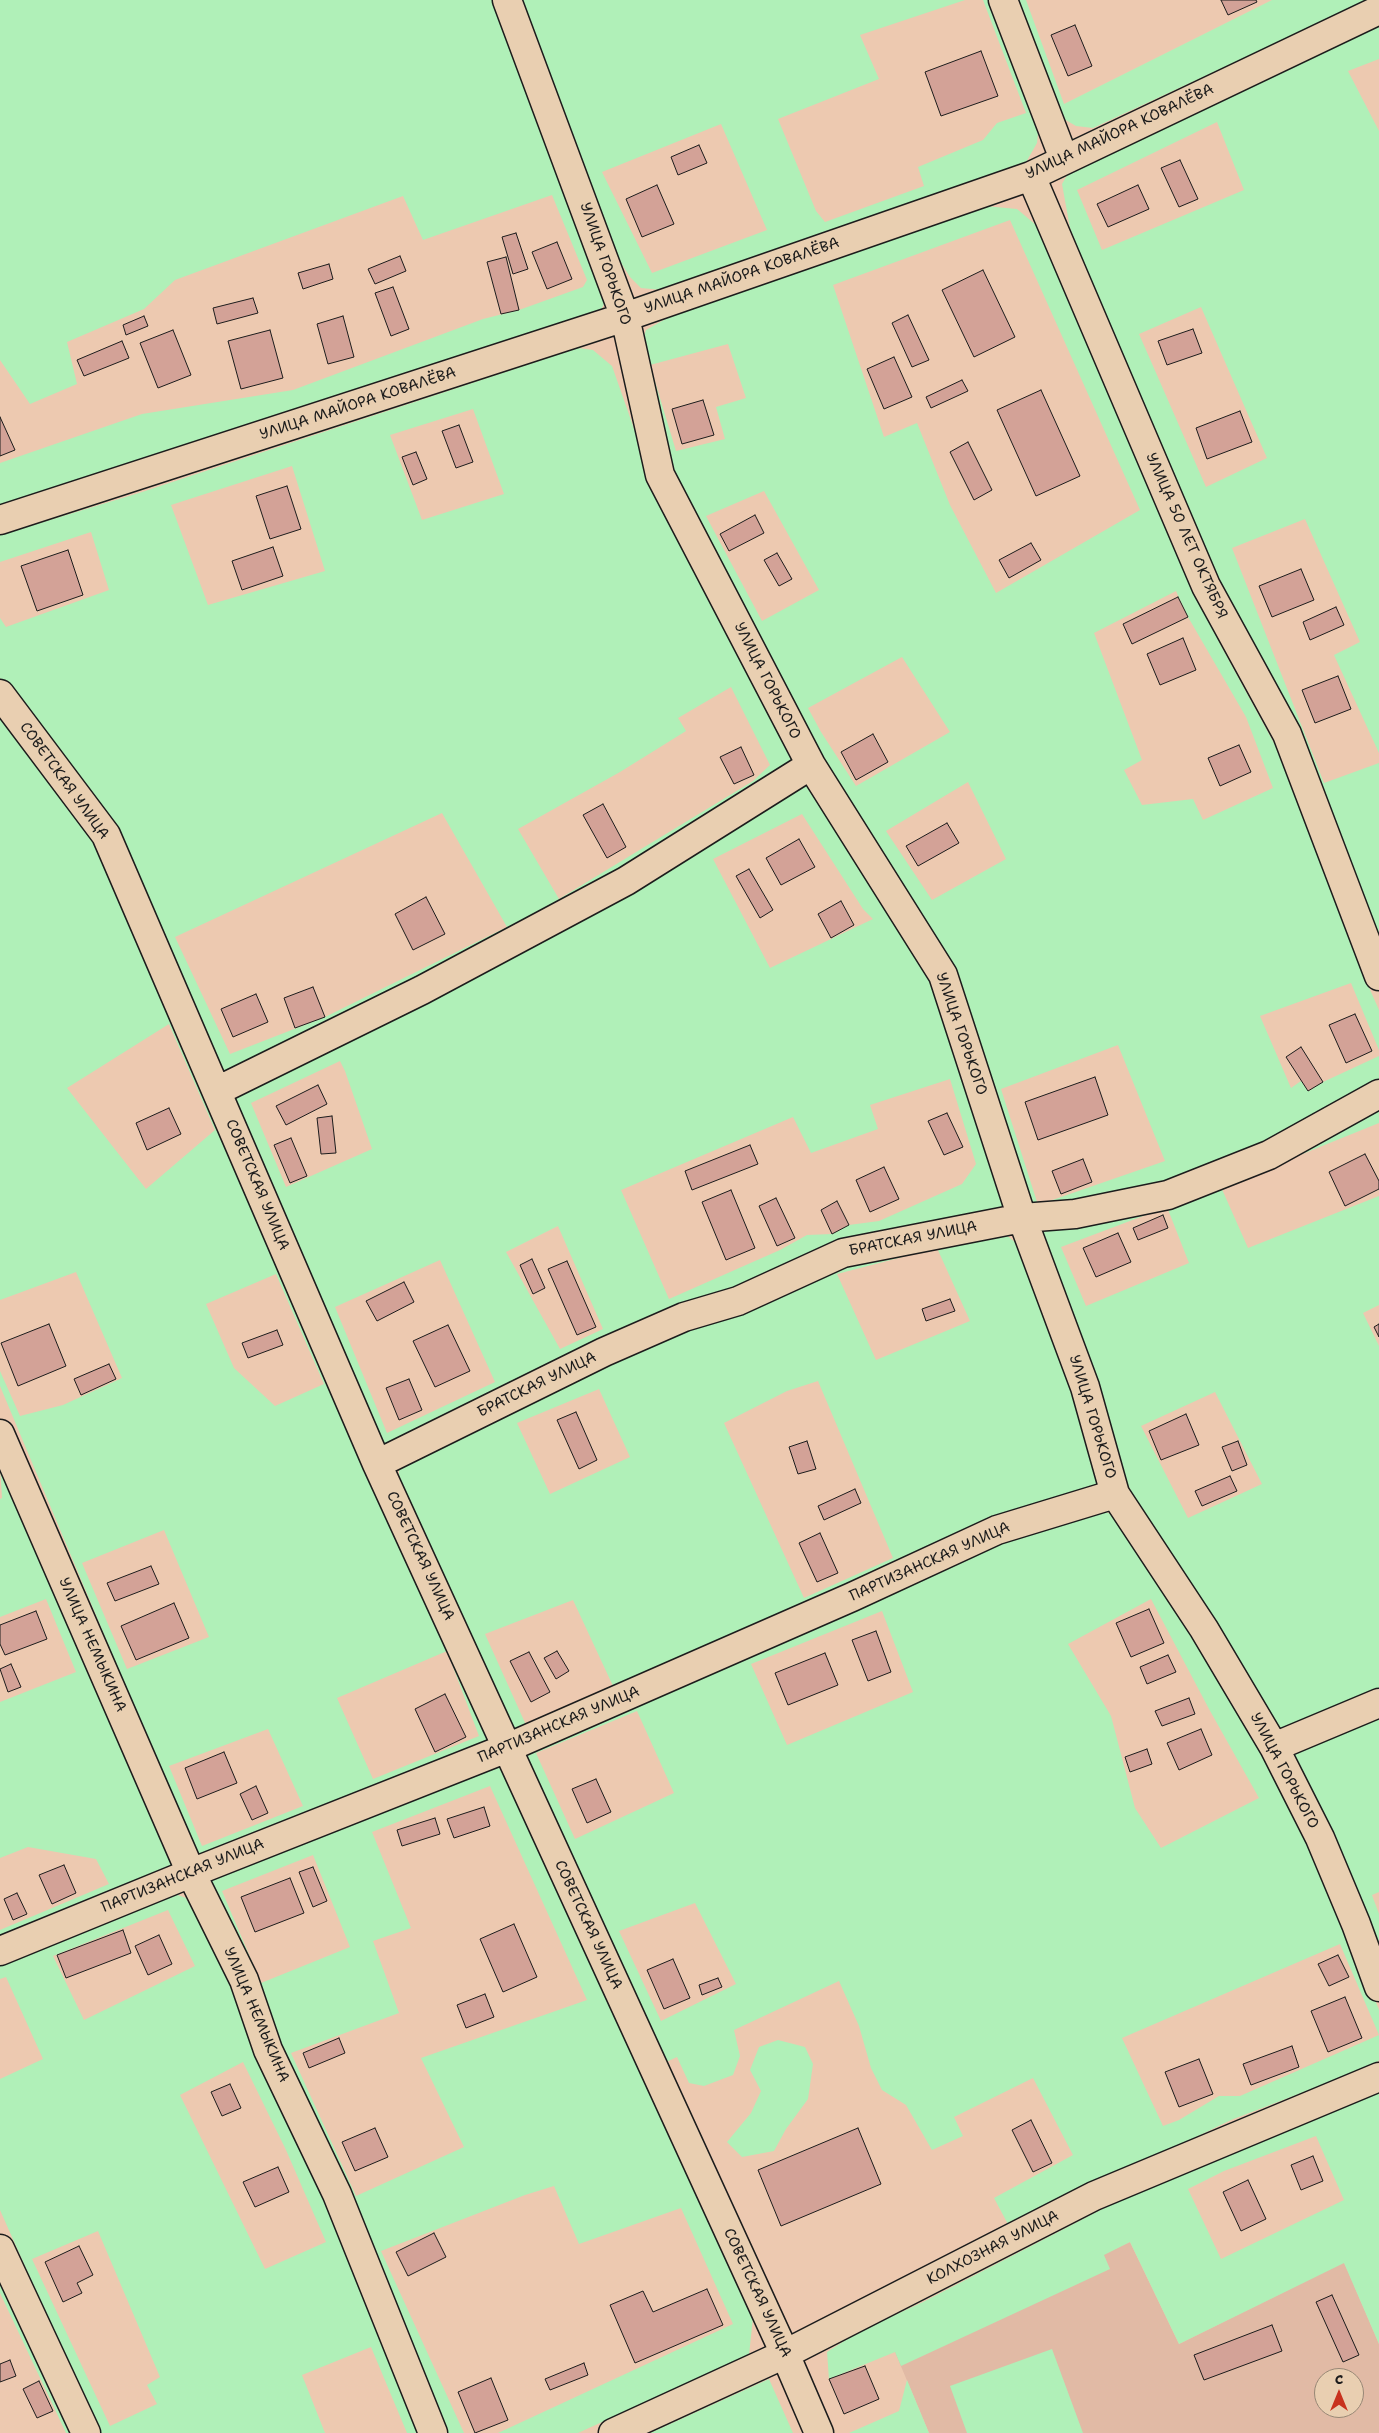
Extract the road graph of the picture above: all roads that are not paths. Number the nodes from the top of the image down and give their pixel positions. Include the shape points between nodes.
1 (507, 0) edge
2 (1004, 0) edge
3 (1379, 10) edge
4 (1064, 159) junction
5 (1031, 176) junction
6 (625, 317) junction
7 (0, 520) edge
8 (0, 694) edge
9 (811, 765) junction
10 (1379, 976) edge
11 (217, 1091) junction
12 (1379, 1094) edge
13 (1022, 1218) junction
14 (0, 1434) edge
15 (377, 1464) junction
16 (1115, 1494) junction
17 (1379, 1703) edge
18 (1274, 1747) junction
19 (507, 1748) junction
20 (191, 1873) junction
21 (0, 1951) edge
22 (1379, 1988) edge
23 (1379, 2077) edge
24 (0, 2249) edge
25 (785, 2354) junction
26 (86, 2433) edge
27 (433, 2433) edge
28 (613, 2433) edge
29 (819, 2433) edge

1 - 6 street, УЛИЦА ГОРЬКОГО
2 - 4 street
3 - 4 street, УЛИЦА МАЙОРА КОВАЛЁВА
4 - 5 street, УЛИЦА МАЙОРА КОВАЛЁВА
5 - 6 street, УЛИЦА МАЙОРА КОВАЛЁВА
5 - 10 street, УЛИЦА 50 ЛЕТ ОКТЯБРЯ via 1206,586 1287,734
6 - 7 street, УЛИЦА МАЙОРА КОВАЛЁВА
6 - 9 street, УЛИЦА ГОРЬКОГО via 660,475
8 - 11 street, СОВЕТСКАЯ УЛИЦА via 106,835
9 - 11 street via 626,881 422,990
9 - 13 street, УЛИЦА ГОРЬКОГО via 942,975
11 - 15 street, СОВЕТСКАЯ УЛИЦА
12 - 13 street, БРАТСКАЯ УЛИЦА via 1269,1155 1168,1195 1075,1214
13 - 15 street, БРАТСКАЯ УЛИЦА via 842,1253 738,1301 684,1317 604,1352
13 - 16 street, УЛИЦА ГОРЬКОГО via 1085,1386
14 - 20 street, УЛИЦА НЕМЫКИНА
15 - 19 street, СОВЕТСКАЯ УЛИЦА
16 - 18 street, УЛИЦА ГОРЬКОГО via 1204,1629
16 - 19 street, ПАРТИЗАНСКАЯ УЛИЦА via 997,1530
17 - 18 street
18 - 22 street, УЛИЦА ГОРЬКОГО via 1320,1838
19 - 20 street, ПАРТИЗАНСКАЯ УЛИЦА
19 - 25 street, СОВЕТСКАЯ УЛИЦА
20 - 21 street, ПАРТИЗАНСКАЯ УЛИЦА
20 - 27 street, УЛИЦА НЕМЫКИНА via 244,1980 268,2050 337,2194
23 - 25 street, КОЛХОЗНАЯ УЛИЦА via 1094,2196
24 - 26 street
25 - 28 street, КОЛХОЗНАЯ УЛИЦА
25 - 29 street, СОВЕТСКАЯ УЛИЦА

